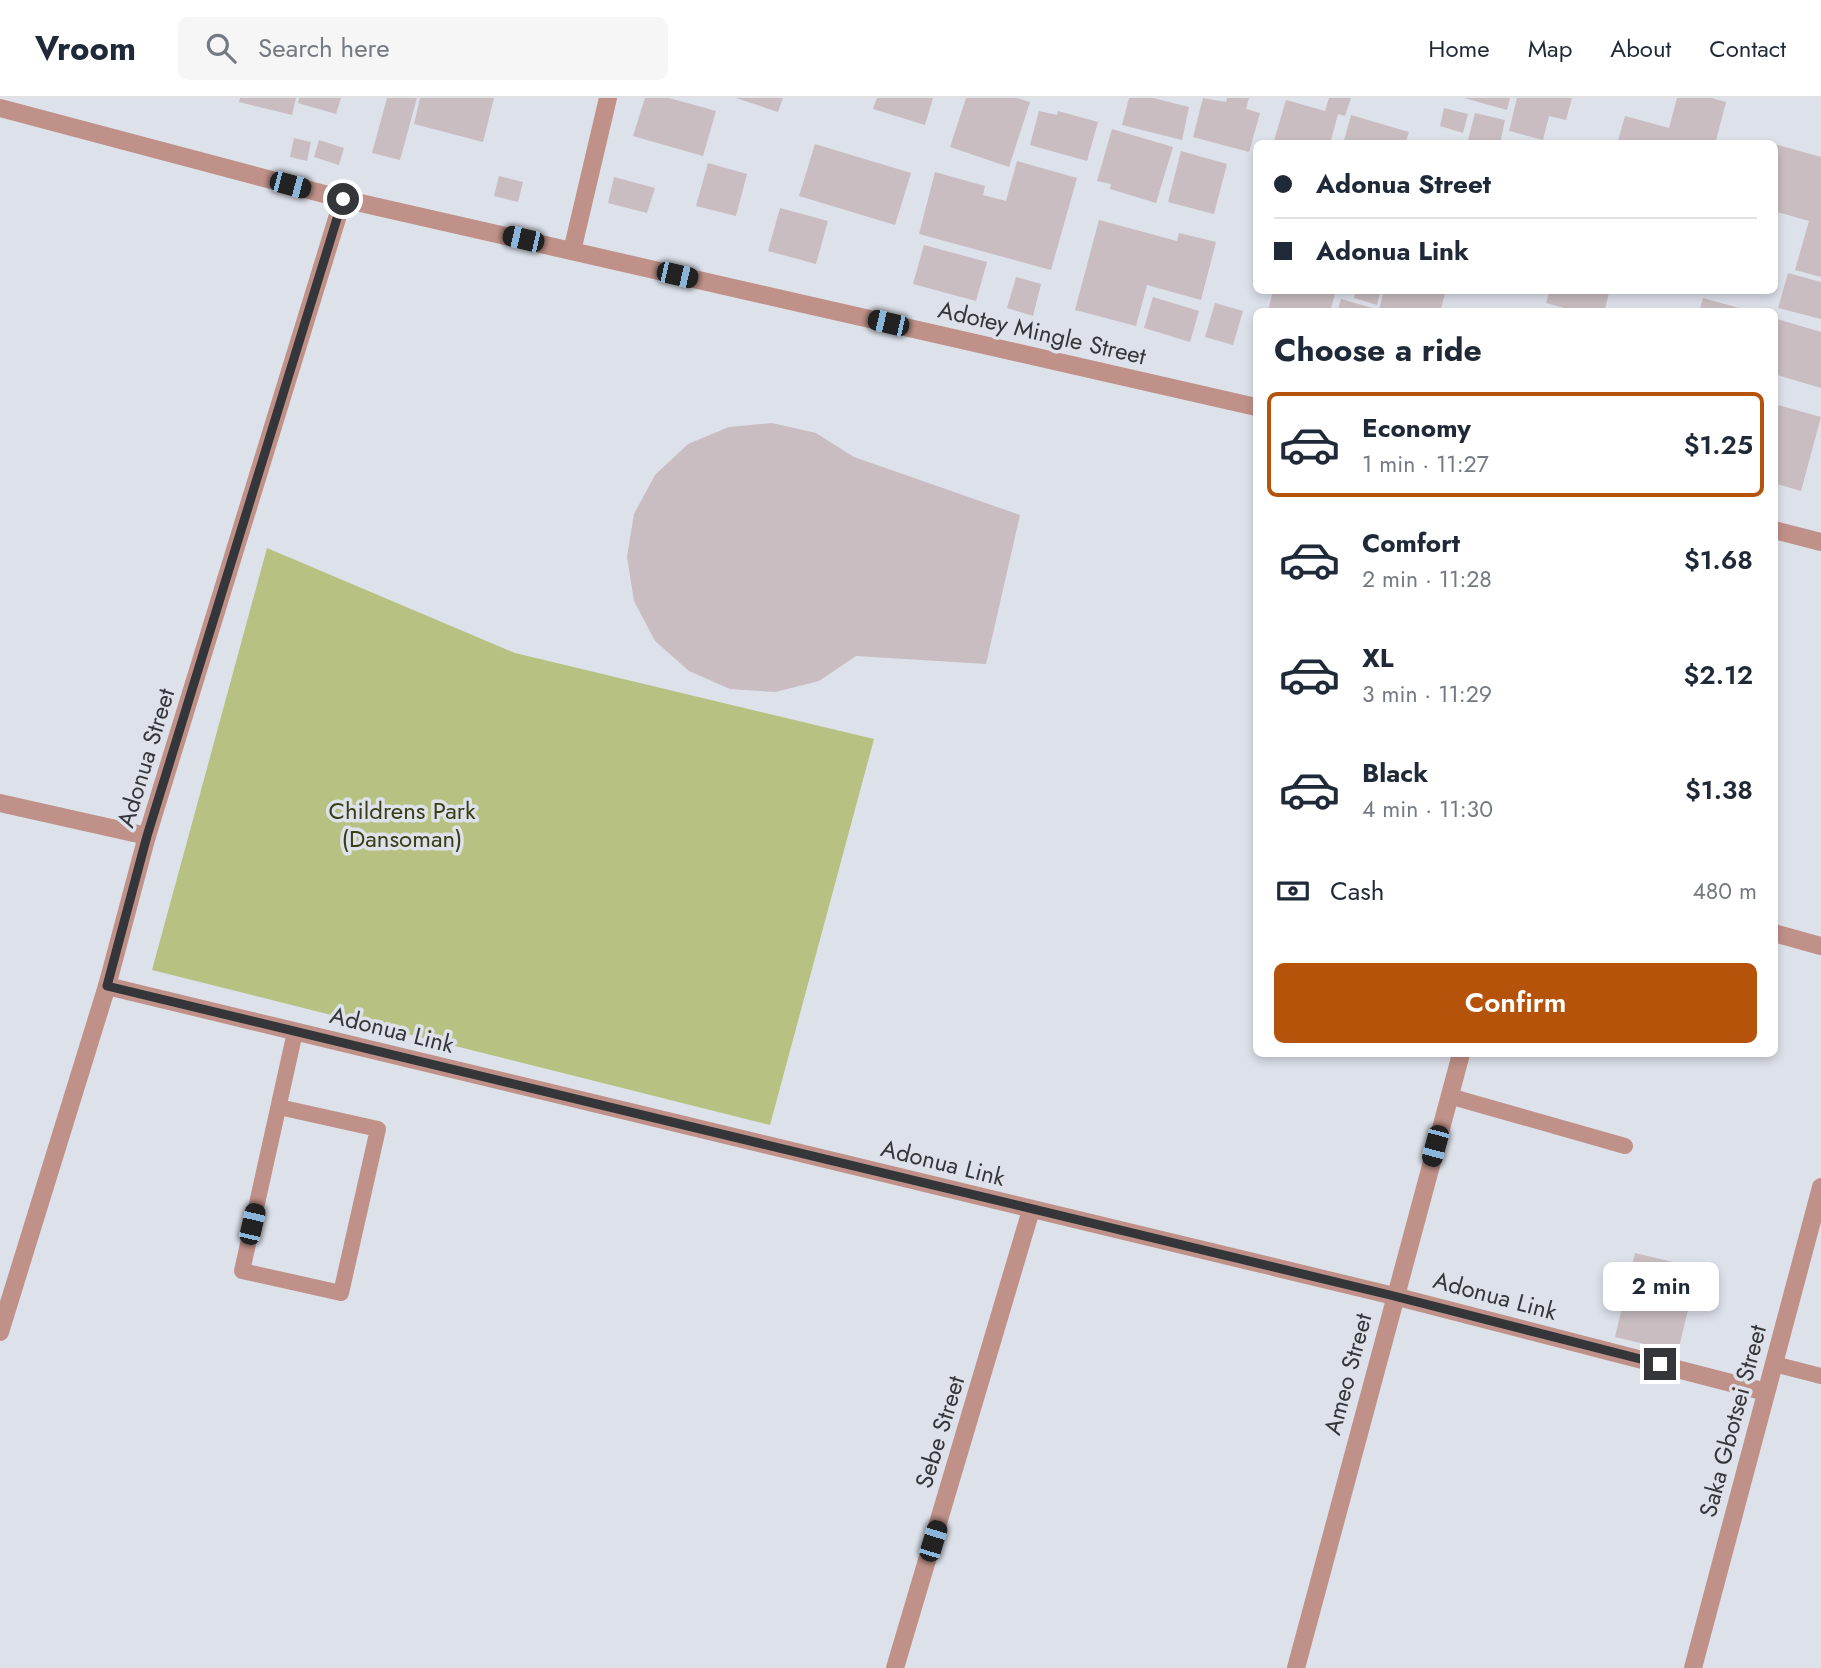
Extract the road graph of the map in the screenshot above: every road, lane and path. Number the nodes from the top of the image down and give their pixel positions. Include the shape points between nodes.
1 (608, 98) edge
2 (0, 108) edge
3 (343, 199) junction
4 (572, 251) junction
5 (1253, 406) edge
6 (1778, 531) edge
7 (1821, 542) edge
8 (0, 803) edge
9 (147, 836) junction
10 (1778, 934) edge
11 (1821, 946) edge
12 (107, 986) junction
13 (295, 1032) junction
14 (1460, 1057) edge
15 (1449, 1096) junction
16 (279, 1107) junction
17 (1625, 1146) dead end
18 (1821, 1187) edge
19 (1031, 1210) junction
20 (1394, 1296) junction
21 (0, 1332) edge
22 (1774, 1364) junction
23 (1821, 1376) edge
24 (1766, 1392) junction
25 (895, 1668) edge
26 (1296, 1668) edge
27 (1693, 1668) edge

1 - 4 street
2 - 3 street, Adotey Mingle Street
3 - 4 street, Adotey Mingle Street
3 - 9 street, Adonua Street
4 - 5 street, Adotey Mingle Street
6 - 7 street
8 - 9 street
9 - 12 street, Adonua Street
10 - 11 street
12 - 13 street, Adonua Link
12 - 21 street, Adonua Street
13 - 16 lane
13 - 19 street, Adonua Link
14 - 15 street, Ameo Street
15 - 17 lane
15 - 20 street, Ameo Street
16 - 16 lane via 242,1271 341,1293 378,1129
18 - 22 street, Saka Gbotsei Street
19 - 20 street, Adonua Link
19 - 25 street, Sebe Street
20 - 24 street, Adonua Link
20 - 26 street, Ameo Street
22 - 23 lane
22 - 24 street, Saka Gbotsei Street
24 - 27 street, Saka Gbotsei Street

